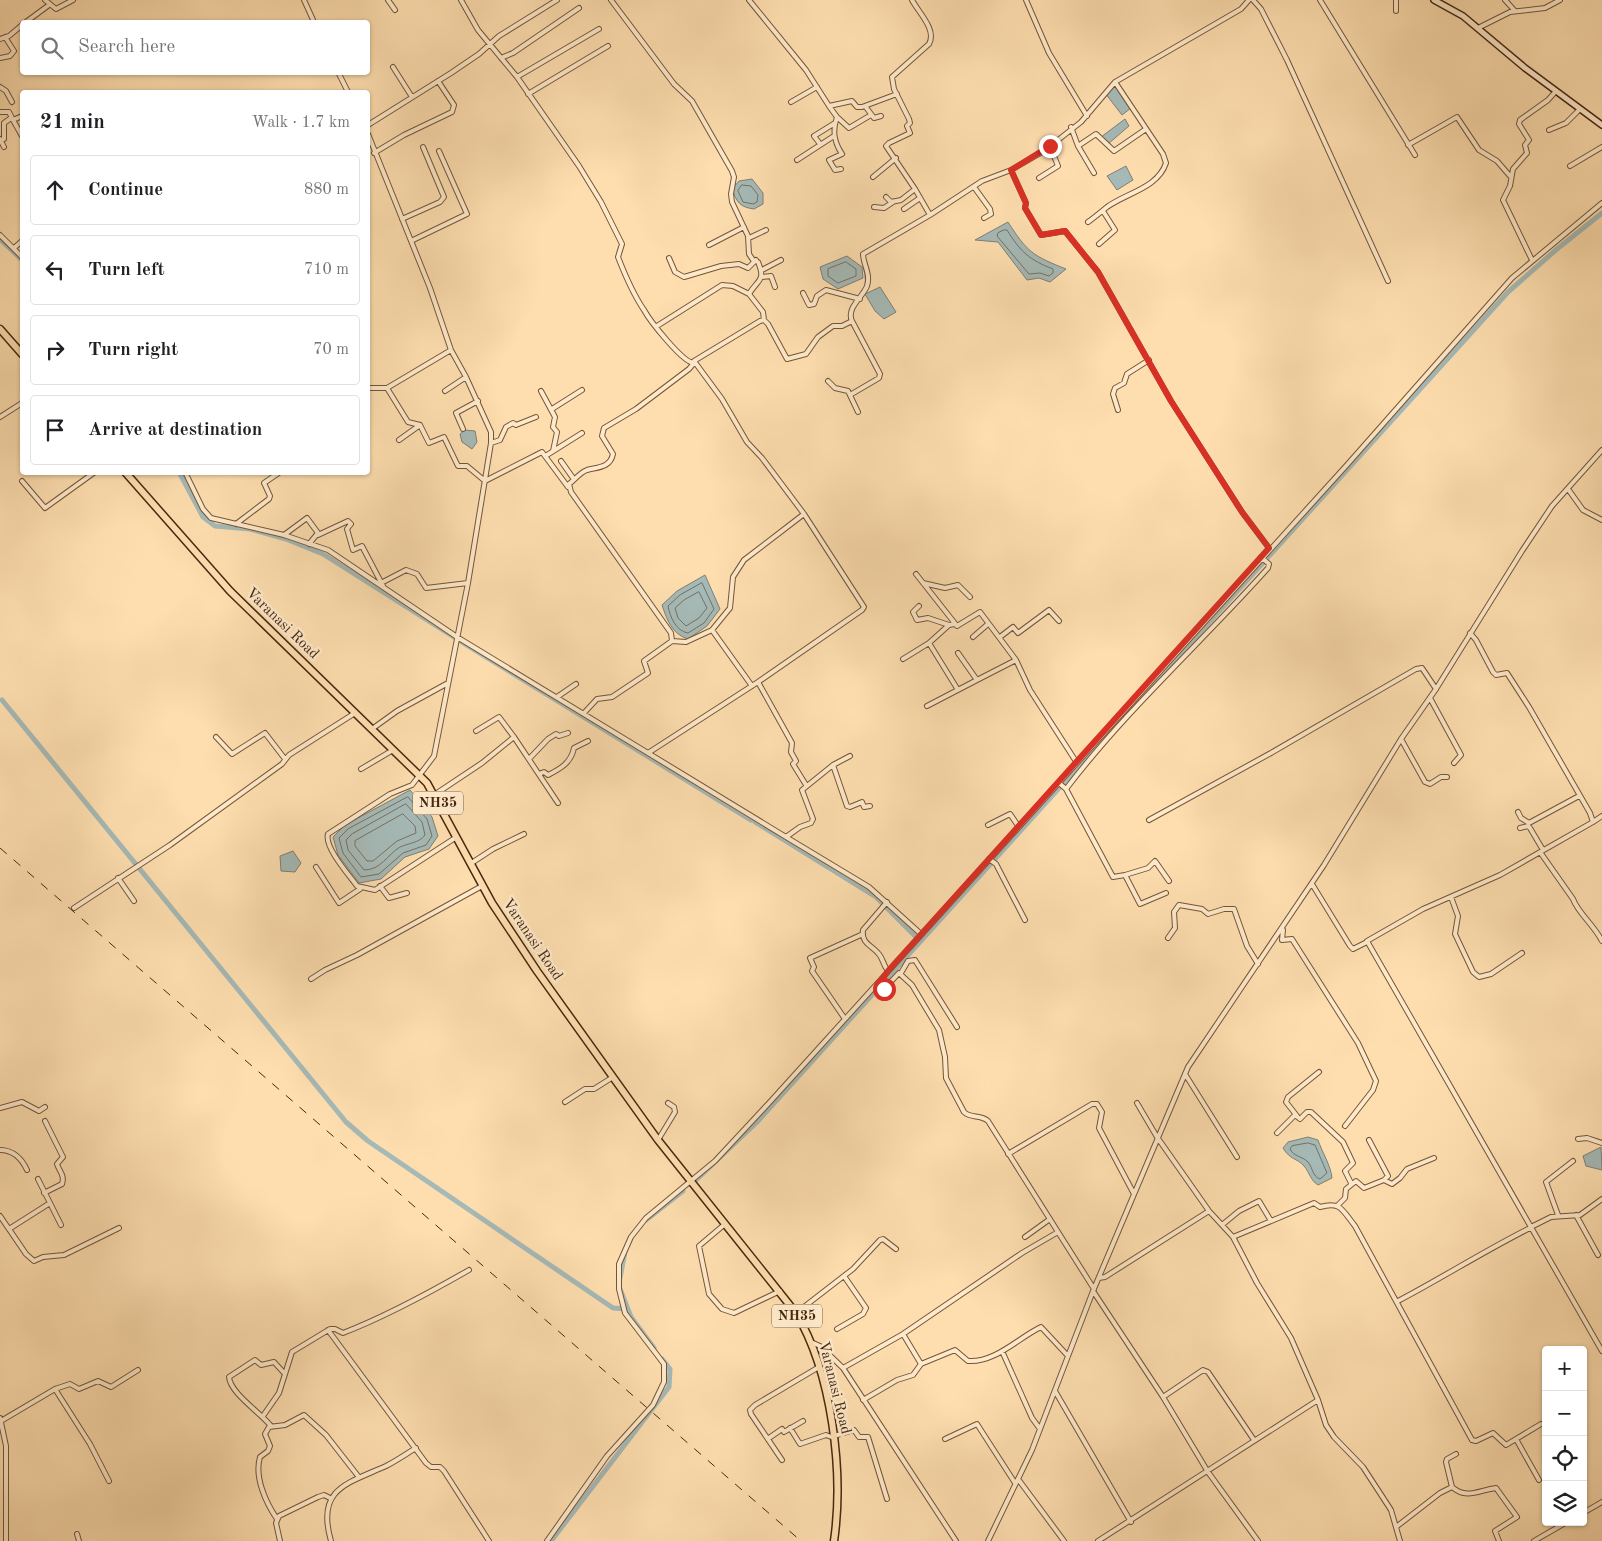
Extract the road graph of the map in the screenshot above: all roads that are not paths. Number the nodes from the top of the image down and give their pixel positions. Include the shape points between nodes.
1 (45, 0) edge
2 (73, 0) edge
3 (304, 0) edge
4 (388, 0) edge
5 (461, 0) edge
6 (557, 0) edge
7 (610, 0) edge
8 (749, 0) edge
9 (912, 0) edge
10 (1026, 0) edge
11 (1249, 0) edge
12 (1253, 0) edge
13 (1320, 0) edge
14 (1396, 0) edge
15 (1434, 0) edge
16 (1505, 0) edge
17 (1560, 0) edge
18 (49, 5) junction
19 (580, 8) dead end
20 (395, 10) dead end
21 (1396, 11) dead end
22 (1515, 11) junction
23 (29, 20) edge
24 (313, 20) edge
25 (20, 27) edge
26 (599, 28) dead end
27 (1478, 28) junction
28 (5, 37) junction
29 (0, 39) edge
30 (488, 44) junction
31 (608, 46) dead end
32 (0, 58) edge
33 (501, 58) junction
34 (393, 68) dead end
35 (340, 75) edge
36 (517, 77) junction
37 (438, 81) junction
38 (1115, 82) junction
39 (817, 87) junction
40 (0, 88) edge
41 (347, 90) edge
42 (1556, 91) junction
43 (528, 94) junction
44 (897, 94) junction
45 (412, 97) junction
46 (12, 102) dead end
47 (791, 102) dead end
48 (829, 106) junction
49 (864, 106) junction
50 (1580, 109) junction
51 (0, 112) edge
52 (870, 115) junction
53 (881, 116) dead end
54 (1087, 116) junction
55 (20, 117) edge
56 (837, 117) junction
57 (12, 119) junction
58 (835, 123) junction
59 (370, 124) edge
60 (1602, 125) edge
61 (1071, 128) junction
62 (1146, 129) junction
63 (1549, 130) dead end
64 (20, 133) edge
65 (834, 136) junction
66 (370, 138) edge
67 (2, 139) edge
68 (820, 144) junction
69 (1408, 145) junction
70 (1050, 146) junction
71 (1078, 146) junction
72 (4, 147) dead end
73 (424, 147) dead end
74 (1602, 147) edge
75 (439, 151) dead end
76 (374, 153) junction
77 (1415, 155) dead end
78 (896, 158) junction
79 (797, 160) dead end
80 (1570, 166) dead end
81 (841, 168) dead end
82 (1011, 170) junction
83 (1094, 173) dead end
84 (873, 177) dead end
85 (1511, 177) junction
86 (1039, 178) dead end
87 (974, 188) junction
88 (915, 189) junction
89 (886, 197) dead end
90 (920, 198) junction
91 (893, 202) junction
92 (1602, 203) edge
93 (874, 207) dead end
94 (904, 209) dead end
95 (1103, 211) junction
96 (930, 215) junction
97 (984, 218) dead end
98 (402, 219) junction
99 (1088, 222) dead end
100 (744, 227) junction
101 (766, 230) dead end
102 (0, 235) edge
103 (748, 238) junction
104 (411, 241) junction
105 (20, 243) edge
106 (1099, 244) dead end
107 (709, 245) dead end
108 (14, 248) junction
109 (20, 255) edge
110 (669, 258) dead end
111 (756, 260) junction
112 (781, 260) dead end
113 (1532, 260) junction
114 (762, 270) junction
115 (762, 277) junction
116 (1388, 281) dead end
117 (775, 287) dead end
118 (803, 293) dead end
119 (749, 294) junction
120 (860, 299) junction
121 (764, 320) junction
122 (852, 321) junction
123 (657, 326) junction
124 (0, 329) edge
125 (450, 350) junction
126 (20, 352) edge
127 (1149, 360) junction
128 (694, 363) junction
129 (466, 376) junction
130 (828, 381) dead end
131 (370, 388) edge
132 (387, 388) junction
133 (541, 390) dead end
134 (582, 390) dead end
135 (445, 391) dead end
136 (850, 395) junction
137 (478, 401) junction
138 (20, 404) edge
139 (552, 409) junction
140 (1118, 410) dead end
141 (858, 412) dead end
142 (0, 417) edge
143 (536, 417) dead end
144 (420, 426) junction
145 (463, 429) dead end
146 (582, 433) dead end
147 (399, 440) dead end
148 (491, 443) junction
149 (1602, 450) edge
150 (553, 451) junction
151 (547, 456) junction
152 (561, 460) dead end
153 (90, 475) edge
154 (128, 475) edge
155 (187, 475) edge
156 (275, 475) edge
157 (573, 478) junction
158 (22, 481) dead end
159 (485, 481) junction
160 (569, 489) junction
161 (1568, 489) junction
162 (804, 514) junction
163 (1602, 520) edge
164 (236, 524) junction
165 (284, 534) junction
166 (318, 534) junction
167 (309, 544) junction
168 (1269, 548) junction
169 (1263, 558) junction
170 (916, 574) dead end
171 (381, 583) junction
172 (468, 583) junction
173 (923, 583) junction
174 (385, 588) junction
175 (970, 597) dead end
176 (919, 606) dead end
177 (1059, 620) dead end
178 (949, 624) junction
179 (955, 624) junction
180 (988, 624) junction
181 (712, 630) junction
182 (1470, 633) junction
183 (457, 637) junction
184 (973, 637) dead end
185 (1000, 637) junction
186 (672, 641) junction
187 (929, 642) junction
188 (958, 653) dead end
189 (903, 660) dead end
190 (1016, 660) junction
191 (977, 680) junction
192 (758, 682) junction
193 (448, 683) junction
194 (576, 684) dead end
195 (752, 686) junction
196 (958, 690) junction
197 (1436, 690) junction
198 (557, 697) junction
199 (1430, 698) junction
200 (927, 706) dead end
201 (356, 713) junction
202 (584, 714) junction
203 (372, 729) junction
204 (476, 731) dead end
205 (568, 733) dead end
206 (216, 737) dead end
207 (514, 737) junction
208 (1402, 739) junction
209 (588, 740) dead end
210 (394, 749) junction
211 (648, 753) junction
212 (850, 756) dead end
213 (529, 758) junction
214 (285, 759) junction
215 (1077, 762) junction
216 (1454, 763) dead end
217 (833, 765) junction
218 (360, 769) dead end
219 (419, 774) junction
220 (539, 774) junction
221 (1447, 777) dead end
222 (1060, 783) junction
223 (806, 785) junction
224 (1066, 789) junction
225 (434, 795) junction
226 (1579, 796) junction
227 (558, 803) dead end
228 (870, 806) dead end
229 (1518, 812) dead end
230 (1602, 816) edge
231 (1149, 820) dead end
232 (1593, 822) junction
233 (988, 825) dead end
234 (1019, 827) junction
235 (1520, 828) dead end
236 (524, 834) dead end
237 (786, 837) junction
238 (455, 838) junction
239 (1541, 851) junction
240 (990, 860) junction
241 (470, 864) junction
242 (316, 867) dead end
243 (1125, 875) junction
244 (118, 878) junction
245 (1169, 881) dead end
246 (1312, 884) junction
247 (380, 886) junction
248 (482, 886) junction
249 (360, 888) junction
250 (407, 893) dead end
251 (1166, 893) dead end
252 (1451, 897) junction
253 (134, 901) dead end
254 (884, 905) junction
255 (74, 908) dead end
256 (1025, 920) dead end
257 (1283, 928) junction
258 (862, 934) junction
259 (919, 937) junction
260 (1168, 938) dead end
261 (1602, 941) edge
262 (1367, 942) junction
263 (1522, 953) dead end
264 (1258, 964) junction
265 (888, 971) junction
266 (900, 973) junction
267 (311, 980) dead end
268 (878, 985) junction
269 (845, 1019) junction
270 (957, 1028) dead end
271 (1319, 1072) dead end
272 (1185, 1074) junction
273 (614, 1077) junction
274 (565, 1102) dead end
275 (668, 1103) dead end
276 (1137, 1103) dead end
277 (45, 1107) dead end
278 (0, 1108) edge
279 (1300, 1119) junction
280 (45, 1121) dead end
281 (1344, 1126) dead end
282 (1277, 1133) dead end
283 (1157, 1137) junction
284 (1578, 1139) dead end
285 (658, 1140) junction
286 (1369, 1140) dead end
287 (1602, 1143) edge
288 (0, 1150) edge
289 (1008, 1154) junction
290 (1237, 1157) dead end
291 (1434, 1158) dead end
292 (1573, 1160) dead end
293 (27, 1170) dead end
294 (38, 1179) dead end
295 (1384, 1180) junction
296 (691, 1182) junction
297 (1351, 1184) junction
298 (44, 1193) junction
299 (1134, 1194) junction
300 (1602, 1199) edge
301 (50, 1203) junction
302 (1338, 1205) junction
303 (1209, 1211) junction
304 (1558, 1215) junction
305 (1576, 1215) junction
306 (0, 1216) edge
307 (1050, 1220) junction
308 (1271, 1221) junction
309 (725, 1224) junction
310 (61, 1225) dead end
311 (1222, 1225) junction
312 (119, 1228) dead end
313 (1530, 1228) junction
314 (9, 1229) junction
315 (1058, 1232) junction
316 (1025, 1237) dead end
317 (1233, 1237) junction
318 (896, 1249) dead end
319 (1598, 1255) dead end
320 (469, 1270) dead end
321 (844, 1276) junction
322 (1099, 1278) junction
323 (1094, 1290) junction
324 (780, 1292) junction
325 (1398, 1301) junction
326 (796, 1313) junction
327 (837, 1329) dead end
328 (328, 1330) junction
329 (903, 1334) junction
330 (811, 1342) junction
331 (1002, 1351) junction
332 (1602, 1351) edge
333 (1068, 1356) junction
334 (921, 1364) junction
335 (819, 1366) junction
336 (843, 1368) junction
337 (138, 1370) dead end
338 (285, 1374) junction
339 (55, 1389) junction
340 (1055, 1391) junction
341 (1163, 1397) junction
342 (863, 1400) junction
343 (1318, 1400) junction
344 (263, 1416) junction
345 (2, 1420) edge
346 (803, 1421) dead end
347 (1541, 1424) dead end
348 (271, 1426) junction
349 (790, 1428) junction
350 (1040, 1429) junction
351 (834, 1437) junction
352 (769, 1438) junction
353 (946, 1439) dead end
354 (1516, 1439) junction
355 (1254, 1440) junction
356 (416, 1448) junction
357 (1456, 1454) dead end
358 (782, 1460) dead end
359 (1208, 1472) junction
360 (358, 1476) junction
361 (1539, 1480) dead end
362 (109, 1481) dead end
363 (1016, 1481) junction
364 (1452, 1487) junction
365 (330, 1498) junction
366 (887, 1499) dead end
367 (1602, 1502) edge
368 (1587, 1511) edge
369 (277, 1519) junction
370 (1131, 1522) junction
371 (1560, 1526) edge
372 (1396, 1527) junction
373 (77, 1534) dead end
374 (6, 1541) edge
375 (79, 1541) edge
376 (280, 1541) edge
377 (331, 1541) edge
378 (489, 1541) edge
379 (547, 1541) edge
380 (834, 1541) edge
381 (956, 1541) edge
382 (988, 1541) edge
383 (1064, 1541) edge
384 (1098, 1541) edge
385 (1258, 1541) edge
386 (1400, 1541) edge
387 (1499, 1541) edge
388 (1534, 1541) edge

1 - 18 street
2 - 18 street via 56,9
3 - 24 street
4 - 20 street
5 - 30 street
6 - 30 street
7 - 100 street via 671,80 695,104 734,174 731,197
8 - 39 street
9 - 44 street via 932,37 929,44 892,77
10 - 54 street via 1049,53
11 - 38 street via 1242,9
12 - 116 street via 1261,9 1287,60
13 - 69 street
14 - 21 street
15 - 27 street via 1458,12
16 - 22 street
17 - 22 street via 1545,8
18 - 23 street
19 - 33 street
22 - 27 street
25 - 28 street
26 - 36 street
27 - 42 street
28 - 29 street
28 - 32 street via 14,51 7,58
30 - 33 street
30 - 37 street via 479,54
31 - 43 street
33 - 36 street
34 - 45 street
35 - 41 street
36 - 43 street
37 - 45 street
37 - 76 street via 454,105 452,112
38 - 54 street
38 - 62 street
39 - 47 street
39 - 48 street
40 - 46 street via 6,91
42 - 50 street
42 - 85 street via 1520,120 1519,124 1529,140 1527,153 1513,169
43 - 123 street via 601,202 622,244 619,260 643,309
44 - 49 street
44 - 78 street via 909,119 910,133 887,144 887,149
45 - 59 street
48 - 49 street via 852,101 857,107
48 - 56 street
49 - 52 street
50 - 60 street
50 - 63 street via 1566,123
51 - 57 street via 7,112
52 - 53 street via 874,118
52 - 56 street via 849,128
54 - 61 street
55 - 57 street
56 - 58 street
57 - 64 street
57 - 67 street via 4,123
58 - 65 street
58 - 68 street via 814,136
61 - 70 street
61 - 71 street
62 - 71 street via 1114,151 1096,134
62 - 95 street via 1166,159 1166,166 1150,184
65 - 68 street
65 - 81 street via 842,154 829,160 834,170
66 - 76 street
67 - 72 street
68 - 79 street
69 - 77 street
69 - 85 street via 1457,117 1479,150 1497,161
70 - 82 street
70 - 86 street via 1058,166
71 - 83 street
73 - 98 street via 444,198
74 - 80 street
75 - 104 street via 467,214
76 - 98 street
78 - 84 street
78 - 88 street
82 - 87 street via 982,181
82 - 127 street via 1026,203 1025,208 1041,235 1065,231 1071,236 1098,272
85 - 113 street via 1502,200
87 - 96 street
87 - 97 street via 990,209 991,214
88 - 90 street
88 - 91 street
89 - 91 street
90 - 94 street
90 - 96 street
91 - 93 street via 884,208
92 - 113 street
95 - 99 street
95 - 106 street via 1115,230
96 - 120 street via 863,254 868,281
98 - 104 street
100 - 103 street
100 - 107 street
101 - 103 street
102 - 108 street
103 - 111 street via 748,252
104 - 125 street
105 - 108 street
108 - 109 street
110 - 111 street via 675,272 684,277 721,266 739,264 748,268
111 - 114 street
112 - 114 street
113 - 168 street via 1495,296 1346,466
114 - 115 street
115 - 117 street via 773,278
115 - 119 street
118 - 120 street via 809,305 814,304 817,296 826,290
119 - 121 street via 763,312
119 - 123 street via 733,286 722,285
120 - 122 street via 850,314
121 - 122 street via 787,359 806,354 833,326
121 - 128 street via 712,348
122 - 136 street via 880,374 879,378
123 - 128 street via 674,349
124 - 126 highway
125 - 129 street
125 - 132 street
127 - 140 street via 1127,374 1124,383 1115,388 1113,394
127 - 168 street via 1171,401
128 - 157 street via 636,409 604,428 602,436 613,454 611,460 602,468 587,470
128 - 162 street via 705,373 747,442
129 - 135 street
129 - 137 street
130 - 136 street via 835,388 846,389
131 - 132 street
132 - 144 street via 408,422
133 - 139 street
134 - 139 street
136 - 141 street
137 - 145 street via 456,413
137 - 148 street via 491,432
138 - 142 street
139 - 150 street via 555,417 553,427 557,432
143 - 148 street via 506,427 500,440
144 - 147 street
144 - 159 street via 430,443 444,438 458,466 467,466
146 - 150 street
148 - 159 street
149 - 161 street
150 - 151 street
151 - 159 street via 537,453
151 - 160 street
152 - 157 street
153 - 158 street via 45,508
154 - 201 highway, Varanasi Road / NH35 via 230,591
155 - 164 street via 207,514 216,520
156 - 164 street via 264,482 269,499
157 - 160 street
159 - 172 street
160 - 186 street via 671,633
161 - 163 street via 1583,510
161 - 182 street via 1552,506
162 - 181 street via 744,560 733,577 730,608
162 - 192 street via 864,608
164 - 165 street
165 - 166 street via 306,518
165 - 167 street
166 - 167 street
166 - 171 street via 348,521 353,550 362,546
167 - 174 street via 328,550
168 - 169 street
169 - 215 street
169 - 224 street via 1269,564 1268,568 1128,715
170 - 173 street
171 - 172 street via 406,570 417,574 426,588
171 - 174 street
172 - 183 street
173 - 175 street via 945,588 958,585
173 - 179 street
174 - 183 street
176 - 178 street via 913,612 917,620 928,618
177 - 185 street via 1049,610 1018,633 1013,627
178 - 179 street
178 - 187 street
179 - 180 street via 959,626 980,612
180 - 184 street
180 - 185 street
181 - 186 street via 686,642
181 - 195 street
182 - 197 street
182 - 226 street via 1494,673 1508,674
183 - 193 street
183 - 198 street
185 - 190 street
186 - 202 street via 644,660 649,671 647,674 612,696 597,699
187 - 189 street
187 - 196 street
188 - 191 street
190 - 191 street
190 - 215 street via 1030,690
191 - 196 street
192 - 195 street
192 - 223 street via 792,743 791,752 796,761 793,764
193 - 203 street
193 - 219 street via 434,756
194 - 198 street
195 - 211 street
196 - 200 street
197 - 199 street
197 - 231 street via 1425,671 1416,669
198 - 202 street
199 - 208 street
199 - 216 street via 1461,756
201 - 203 highway, Varanasi Road / NH35
201 - 214 street
202 - 211 street
203 - 210 highway, Varanasi Road / NH35
204 - 207 street via 499,717
205 - 213 street via 548,739
206 - 214 street via 232,754 265,733
207 - 213 street
207 - 225 street via 482,764
208 - 221 street via 1425,782 1430,784 1440,777
208 - 246 street
209 - 220 street via 574,748 571,758 558,771
210 - 218 street
210 - 219 highway, Varanasi Road / NH35
211 - 237 street
212 - 217 street
213 - 220 street
214 - 244 street
215 - 222 street
217 - 223 street
217 - 228 street via 847,806 862,802 864,807
219 - 225 highway, Varanasi Road / NH35
219 - 249 street via 412,785 390,794 338,826 327,837 332,851
220 - 227 street
222 - 224 street
222 - 234 street
223 - 237 street via 802,793 813,819
224 - 243 street via 1111,876
225 - 238 highway, Varanasi Road / NH35
226 - 229 street via 1529,823
226 - 232 street
230 - 232 street
232 - 239 street
233 - 234 street via 1010,814
234 - 240 street
235 - 239 street via 1530,828
236 - 241 street
237 - 254 street via 869,887
238 - 241 highway, Varanasi Road / NH35
238 - 247 street
239 - 252 street via 1500,875
239 - 261 street via 1576,908 1597,930
240 - 256 street via 996,864
240 - 259 street
241 - 248 highway, Varanasi Road / NH35
242 - 249 street via 341,904
243 - 245 street via 1148,868 1155,862
243 - 251 street via 1140,904
244 - 253 street
244 - 255 street
246 - 257 street
246 - 262 street via 1350,946 1353,949
247 - 249 street via 375,890
247 - 250 street via 389,898
248 - 267 street
248 - 273 highway, Varanasi Road / NH35 via 537,970
252 - 262 street via 1384,930
252 - 263 street via 1458,916 1455,934 1479,978 1491,974
254 - 258 street
254 - 259 street
257 - 264 street
257 - 281 street via 1282,940 1292,939 1358,1043 1376,1081 1373,1090
258 - 265 street via 866,944 880,954
258 - 269 street via 810,958 814,967 812,972
259 - 265 street
260 - 264 street via 1175,928 1174,912 1179,905 1202,909 1208,914 1224,908 1234,910 1247,946
262 - 313 street
264 - 272 street
265 - 268 street
266 - 268 street via 883,988
266 - 270 street via 908,961 915,960
266 - 289 street via 912,985 940,1030 946,1078 964,1112 968,1116 985,1118
268 - 269 street
269 - 296 street
271 - 279 street via 1286,1102
272 - 283 street
272 - 290 street
273 - 274 street
273 - 285 highway, Varanasi Road / NH35
275 - 285 street via 675,1112
276 - 283 street
277 - 278 street via 39,1111 22,1102
279 - 282 street via 1295,1115
279 - 297 street via 1311,1112 1345,1144 1353,1163 1345,1171
280 - 298 street via 63,1157 57,1164 63,1175 62,1184
283 - 299 street
283 - 303 street
284 - 287 street
285 - 296 highway, Varanasi Road / NH35
286 - 295 street via 1388,1176
288 - 293 street via 9,1150
289 - 299 street via 1097,1104 1102,1112 1099,1128
289 - 307 street
291 - 295 street via 1407,1170 1392,1184
292 - 304 street via 1546,1182
294 - 298 street
295 - 297 street via 1364,1188 1356,1181
296 - 309 highway, Varanasi Road / NH35
296 - 379 street via 646,1218 631,1237 619,1268 618,1287 624,1310 664,1364 663,1387 652,1406 605,1459
297 - 302 street via 1346,1189 1346,1198
298 - 301 street
299 - 322 street
300 - 305 street
301 - 310 street
301 - 314 street
302 - 308 street via 1332,1203 1320,1207 1314,1203
302 - 325 street via 1355,1226
303 - 311 street
303 - 322 street
304 - 305 street
304 - 313 street
305 - 319 street
306 - 314 street
307 - 315 street
307 - 316 street
308 - 311 street via 1259,1201 1238,1211
308 - 317 street
309 - 324 highway, Varanasi Road / NH35
309 - 324 street via 699,1246 709,1294 722,1309 734,1313
311 - 317 street
312 - 314 street via 64,1255 34,1261
313 - 325 street via 1485,1250
313 - 332 street
315 - 323 street
315 - 329 street
317 - 343 street via 1291,1338
318 - 321 street via 884,1239 880,1240
320 - 328 street via 349,1331
321 - 326 street
321 - 327 street via 866,1308 863,1314
322 - 323 street
323 - 333 street
323 - 341 street
324 - 326 highway, Varanasi Road / NH35
325 - 354 street via 1472,1440 1493,1433 1504,1445
326 - 330 highway, Varanasi Road / NH35
328 - 338 street via 292,1352
328 - 356 street
329 - 334 street
329 - 336 street
330 - 335 highway, Varanasi Road / NH35
330 - 336 street via 820,1346
331 - 333 street via 1041,1327
331 - 334 street via 971,1362 955,1350
331 - 350 street
333 - 340 street
334 - 342 street via 913,1375 897,1380
335 - 351 highway, Varanasi Road / NH35
335 - 352 street via 752,1407 751,1414
336 - 342 street
337 - 339 street via 111,1387 98,1381 79,1389 70,1384
338 - 344 street via 279,1393
338 - 344 street via 274,1362 262,1365 255,1360 229,1377 238,1393
339 - 345 street
339 - 362 street
340 - 350 street
340 - 370 street
341 - 355 street via 1203,1370 1208,1372
341 - 359 street
342 - 381 street
343 - 355 street
343 - 372 street via 1326,1425 1382,1494
344 - 348 street
345 - 374 street via 6,1446
346 - 349 street
347 - 354 street
348 - 360 street via 285,1425 304,1415 326,1435
348 - 369 street via 265,1434 270,1449 260,1457 258,1467 266,1501
349 - 351 street via 800,1444 826,1435
349 - 352 street via 784,1432 782,1429
350 - 363 street
351 - 366 street via 854,1430 860,1437 868,1437
351 - 380 highway, Varanasi Road / NH35 via 837,1498
352 - 358 street
353 - 363 street via 977,1424
354 - 361 street
355 - 359 street
356 - 360 street via 386,1466
356 - 378 street via 428,1465 444,1471
357 - 364 street via 1446,1459
359 - 370 street
359 - 385 street
360 - 365 street
363 - 382 street
363 - 383 street
364 - 372 street
364 - 387 street via 1460,1494 1469,1495 1498,1489 1517,1516 1495,1531
365 - 369 street via 318,1497
365 - 377 street via 326,1515
367 - 368 street
369 - 376 street
370 - 384 street
371 - 388 street
372 - 386 street
373 - 375 street

